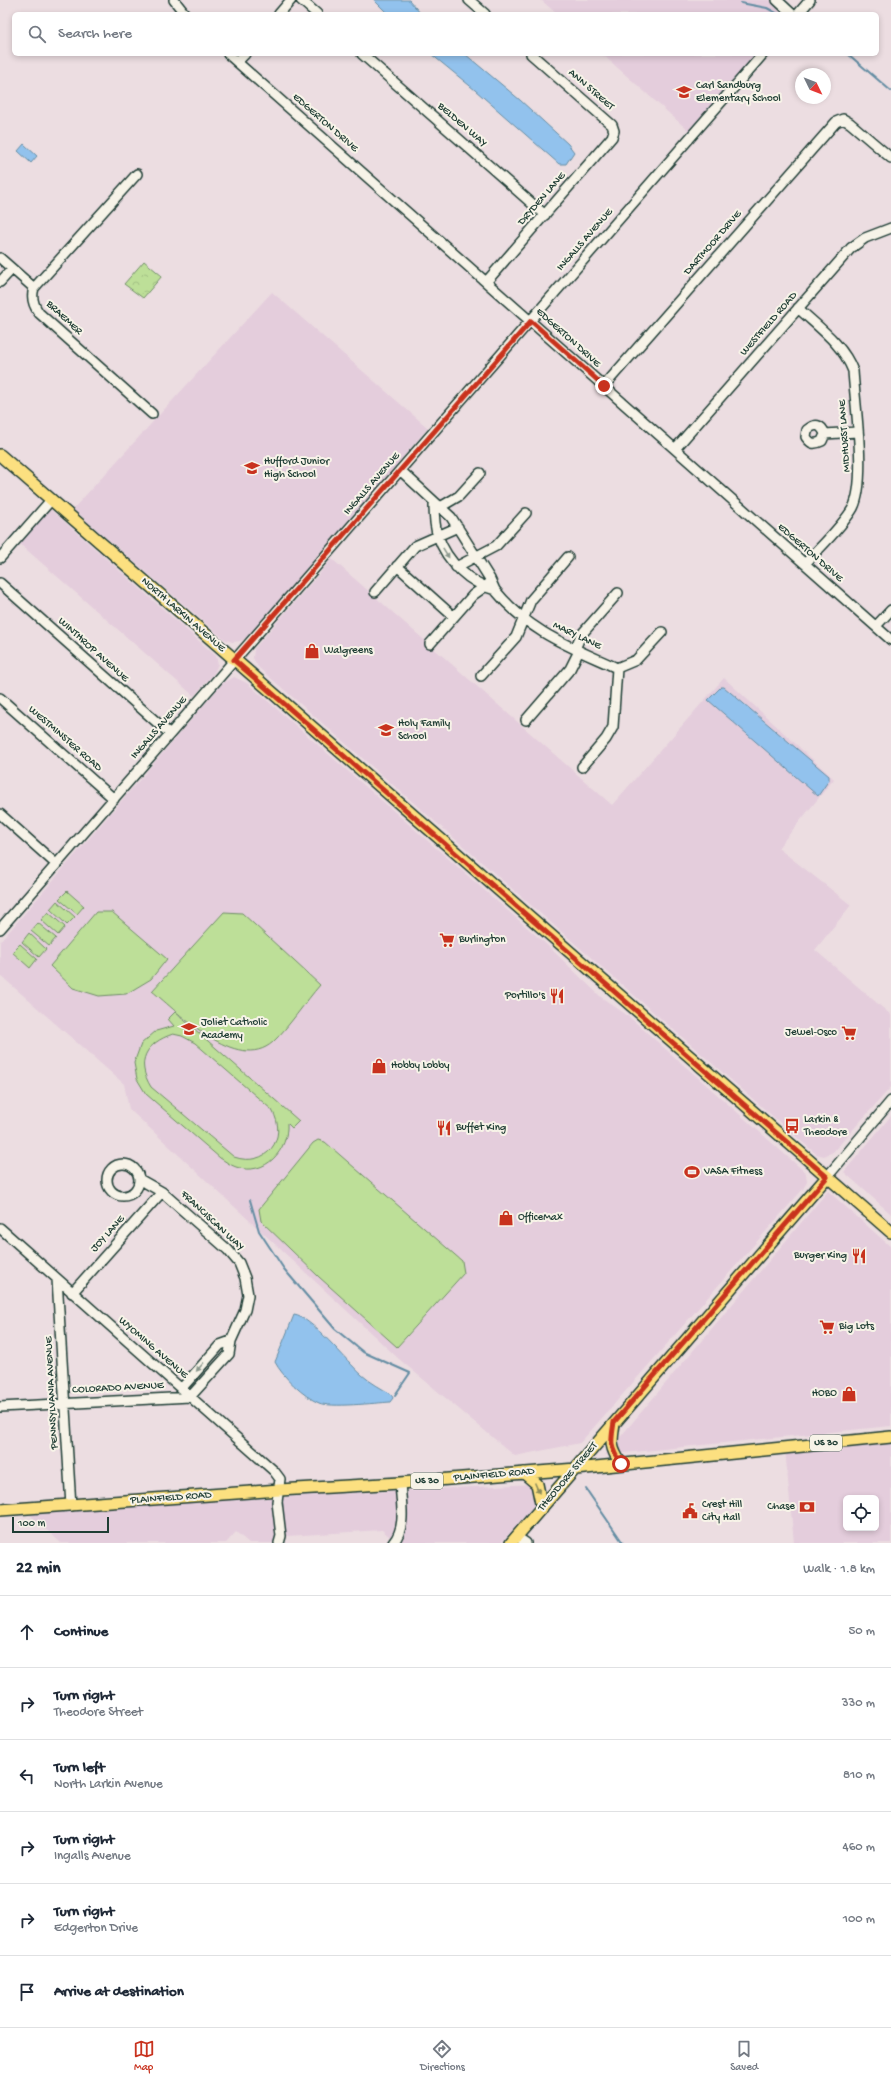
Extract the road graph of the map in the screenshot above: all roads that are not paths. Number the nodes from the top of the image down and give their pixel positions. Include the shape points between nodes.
1 (174, 0) edge
2 (291, 0) edge
3 (301, 0) edge
4 (469, 0) edge
5 (777, 0) edge
6 (810, 0) edge
7 (183, 12) edge
8 (281, 12) edge
9 (315, 12) edge
10 (483, 12) edge
11 (790, 12) edge
12 (800, 12) edge
13 (230, 56) edge
14 (243, 56) edge
15 (364, 56) edge
16 (533, 56) edge
17 (761, 56) edge
18 (237, 62) junction
19 (614, 131) joint
20 (891, 158) edge
21 (137, 174) dead end
22 (545, 215) junction
23 (891, 228) edge
24 (0, 258) edge
25 (12, 269) junction
26 (487, 281) junction
27 (0, 282) edge
28 (34, 288) junction
29 (798, 308) junction
30 (531, 321) junction
31 (604, 386) junction
32 (152, 414) dead end
33 (857, 432) junction
34 (825, 434) dead end
35 (675, 449) junction
36 (0, 456) edge
37 (400, 470) junction
38 (480, 473) dead end
39 (51, 500) junction
40 (436, 506) junction
41 (526, 512) dead end
42 (458, 527) junction
43 (437, 535) junction
44 (475, 556) junction
45 (568, 557) dead end
46 (0, 558) edge
47 (805, 564) junction
48 (397, 566) junction
49 (456, 567) junction
50 (0, 583) edge
51 (490, 587) junction
52 (375, 592) dead end
53 (618, 593) dead end
54 (891, 610) edge
55 (454, 617) junction
56 (523, 619) junction
57 (876, 626) junction
58 (662, 632) dead end
59 (891, 640) edge
60 (430, 644) dead end
61 (577, 650) junction
62 (234, 660) junction
63 (617, 668) junction
64 (481, 676) dead end
65 (0, 698) edge
66 (526, 720) dead end
67 (170, 734) junction
68 (582, 767) dead end
69 (114, 798) junction
70 (0, 814) edge
71 (56, 864) junction
72 (2, 924) edge
73 (891, 1100) edge
74 (827, 1177) junction
75 (139, 1179) dead end
76 (162, 1192) junction
77 (0, 1228) edge
78 (891, 1232) edge
79 (57, 1279) junction
80 (72, 1293) junction
81 (231, 1341) junction
82 (218, 1343) junction
83 (231, 1356) junction
84 (181, 1389) junction
85 (190, 1397) junction
86 (65, 1403) junction
87 (0, 1407) edge
88 (614, 1422) junction
89 (891, 1437) edge
90 (621, 1464) junction
91 (576, 1469) junction
92 (524, 1473) junction
93 (400, 1483) junction
94 (279, 1490) junction
95 (71, 1506) junction
96 (542, 1508) junction
97 (0, 1510) edge
98 (518, 1541) edge
99 (279, 1543) edge
100 (393, 1543) edge

1 - 7 street
2 - 8 street
3 - 9 street
4 - 10 street
5 - 11 street
6 - 12 street
13 - 18 street, EDGERTON DRIVE
14 - 18 street
15 - 22 street, BELDEN WAY
16 - 19 street, ANN STREET via 612,125
17 - 30 street, INGALLS AVENUE
18 - 26 street, EDGERTON DRIVE
19 - 22 street, DRYDEN LANE via 612,137
20 - 31 street, DARTMOOR DRIVE via 850,123 843,119 836,122
21 - 28 street
22 - 26 street, DRYDEN LANE
23 - 29 street, WESTFIELD ROAD via 865,238 851,248
24 - 25 street
25 - 27 street
25 - 28 street
26 - 30 street, EDGERTON DRIVE
28 - 32 street, BRAEMER via 32,295 39,313
29 - 33 street, MIDHURST LANE via 840,347 848,359 853,371
29 - 35 street, WESTFIELD ROAD
30 - 31 street, EDGERTON DRIVE
30 - 37 street, INGALLS AVENUE
31 - 35 street, EDGERTON DRIVE
33 - 34 street
33 - 47 street, MIDHURST LANE via 860,477 858,495 843,521
35 - 47 street, EDGERTON DRIVE
36 - 39 main road, NORTH LARKIN AVENUE
37 - 40 street, MARY LANE
37 - 62 street, INGALLS AVENUE
38 - 40 street via 459,496
39 - 46 street
39 - 62 main road, NORTH LARKIN AVENUE
40 - 42 street, MARY LANE
40 - 43 street, MARY LANE
41 - 44 street via 496,546
42 - 43 street
42 - 44 street, MARY LANE
43 - 48 street via 416,546
43 -> 49 street, MARY LANE
44 - 49 street
44 - 51 street, MARY LANE
45 - 56 street via 531,600
47 - 57 street, EDGERTON DRIVE
48 - 52 street
48 - 55 street
49 - 51 street, MARY LANE via 465,575
50 - 67 street, WINTHROP AVENUE
51 - 55 street via 473,595
51 - 56 street, MARY LANE
53 - 61 street via 581,635
54 - 57 street
55 - 60 street
56 - 61 street, MARY LANE via 555,641
56 - 64 street via 516,637
57 - 59 street, EDGERTON DRIVE
58 - 63 street via 636,660
61 - 63 street, MARY LANE
61 - 66 street via 570,669
62 - 67 street, INGALLS AVENUE
62 - 74 main road, NORTH LARKIN AVENUE
63 - 68 street via 613,727
65 - 69 street, WESTMINSTER ROAD
67 - 69 street, INGALLS AVENUE
69 - 71 street, INGALLS AVENUE
70 - 71 street
71 - 72 street, INGALLS AVENUE
73 - 74 street, THEODORE STREET
74 - 78 main road, NORTH LARKIN AVENUE
74 - 88 main road, THEODORE STREET
75 - 76 street, FRANCISCAN WAY
76 - 80 street, JOY LANE
76 - 81 street, FRANCISCAN WAY via 228,1250 239,1264 248,1295 243,1315
77 - 79 street, WYOMING AVENUE
79 - 80 street, WYOMING AVENUE
79 - 86 street, PENNSYLVANIA AVENUE
80 - 84 street, WYOMING AVENUE
81 - 82 street
81 - 83 street, FRANCISCAN WAY
82 - 83 street
82 -> 84 street
83 - 85 street
84 - 85 street, WYOMING AVENUE
85 - 86 street, COLORADO AVENUE
85 - 94 street, WYOMING AVENUE via 274,1471 280,1479
86 - 87 street, COLORADO AVENUE
86 - 95 street, PENNSYLVANIA AVENUE
88 - 90 main road via 611,1444
88 - 91 main road, THEODORE STREET
89 - 90 main road, PLAINFIELD ROAD / US 30
90 - 91 main road, PLAINFIELD ROAD / US 30
91 - 92 main road, PLAINFIELD ROAD / US 30
91 - 96 main road, THEODORE STREET
92 - 93 main road, PLAINFIELD ROAD / US 30
92 -> 96 main road via 537,1484
93 - 94 main road, PLAINFIELD ROAD / US 30
93 - 100 street via 402,1526
94 - 95 main road, PLAINFIELD ROAD / US 30
94 - 99 street, WYOMING AVENUE
95 - 97 main road, PLAINFIELD ROAD / US 30
96 - 98 main road, THEODORE STREET

